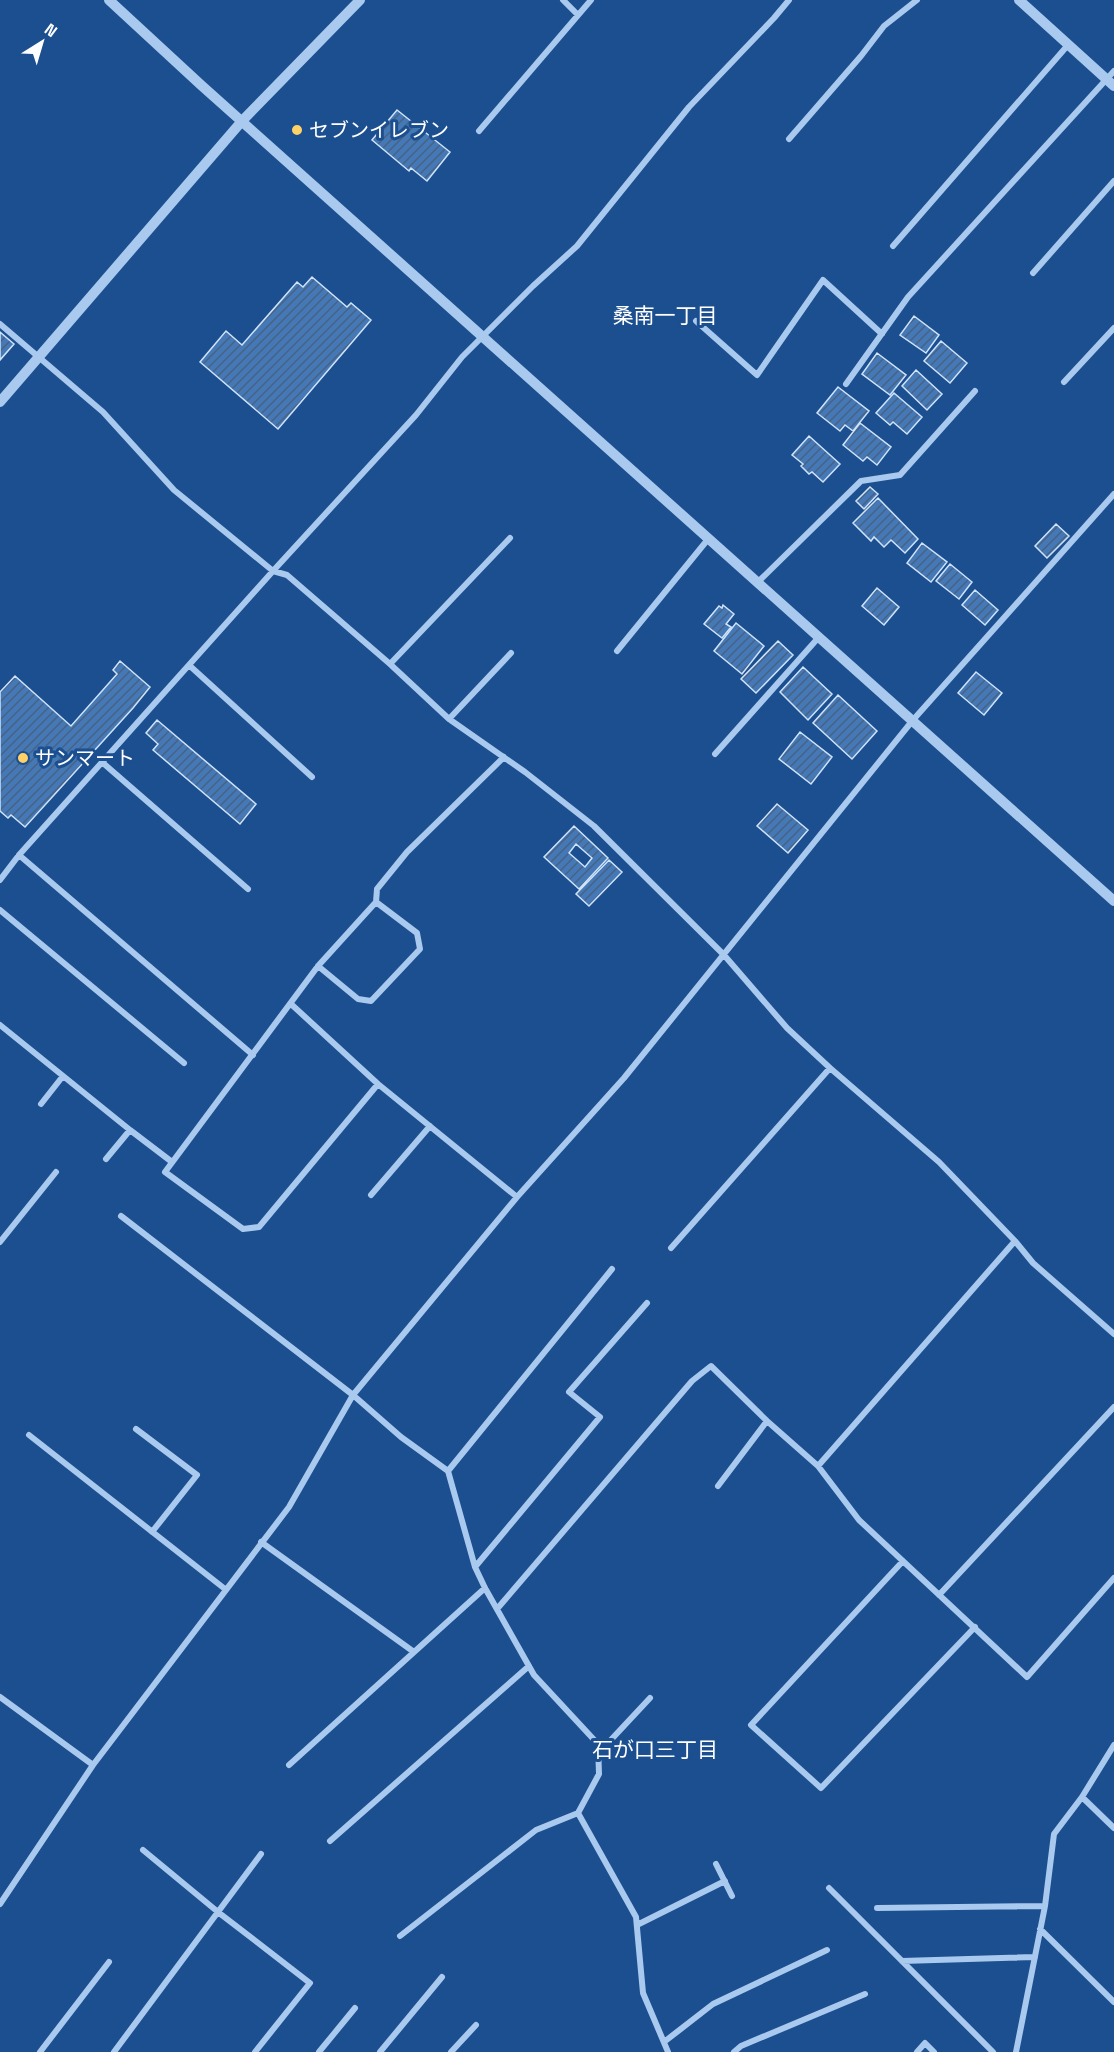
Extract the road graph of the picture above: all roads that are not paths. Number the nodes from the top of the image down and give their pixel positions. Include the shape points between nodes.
1 (109, 0) edge
2 (360, 0) edge
3 (563, 0) edge
4 (591, 0) edge
5 (789, 0) edge
6 (917, 0) edge
7 (1019, 0) edge
8 (578, 15) junction
9 (1068, 45) junction
10 (1112, 79) edge
11 (242, 121) junction
12 (479, 131) dead end
13 (789, 139) dead end
14 (1114, 180) edge
15 (893, 246) dead end
16 (1033, 273) dead end
17 (696, 321) dead end
18 (0, 324) edge
19 (1114, 328) edge
20 (882, 334) junction
21 (483, 337) junction
22 (39, 357) junction
23 (1064, 382) dead end
24 (846, 384) dead end
25 (975, 391) dead end
26 (0, 402) edge
27 (1114, 494) edge
28 (510, 538) dead end
29 (709, 538) junction
30 (273, 571) junction
31 (758, 582) junction
32 (819, 637) junction
33 (617, 651) dead end
34 (511, 653) dead end
35 (390, 664) junction
36 (190, 666) junction
37 (449, 719) junction
38 (913, 720) junction
39 (715, 754) dead end
40 (504, 757) junction
41 (103, 763) junction
42 (312, 777) dead end
43 (20, 855) junction
44 (0, 880) edge
45 (248, 889) dead end
46 (1114, 901) edge
47 (376, 902) junction
48 (0, 910) edge
49 (724, 955) junction
50 (318, 966) junction
51 (291, 1004) junction
52 (0, 1024) edge
53 (253, 1054) junction
54 (184, 1063) dead end
55 (830, 1068) junction
56 (63, 1076) junction
57 (378, 1084) junction
58 (41, 1104) dead end
59 (430, 1126) junction
60 (130, 1130) junction
61 (106, 1159) dead end
62 (172, 1162) junction
63 (56, 1172) dead end
64 (371, 1195) dead end
65 (517, 1197) junction
66 (121, 1216) dead end
67 (1015, 1241) junction
68 (0, 1242) edge
69 (671, 1248) dead end
70 (612, 1269) dead end
71 (647, 1303) dead end
72 (1114, 1334) edge
73 (353, 1395) junction
74 (1114, 1407) edge
75 (768, 1421) junction
76 (136, 1429) dead end
77 (29, 1435) dead end
78 (818, 1466) junction
79 (448, 1472) junction
80 (718, 1486) dead end
81 (152, 1532) junction
82 (261, 1542) junction
83 (903, 1561) junction
84 (475, 1567) junction
85 (1114, 1578) edge
86 (485, 1588) junction
87 (225, 1589) junction
88 (939, 1594) junction
89 (497, 1609) junction
90 (975, 1628) junction
91 (414, 1652) junction
92 (529, 1666) junction
93 (0, 1697) edge
94 (650, 1698) dead end
95 (598, 1744) junction
96 (1114, 1745) edge
97 (93, 1764) junction
98 (289, 1765) dead end
99 (1082, 1797) junction
100 (578, 1813) junction
101 (1114, 1828) edge
102 (330, 1841) dead end
103 (143, 1850) dead end
104 (261, 1854) dead end
105 (716, 1864) dead end
106 (725, 1881) junction
107 (829, 1888) dead end
108 (732, 1896) dead end
109 (0, 1904) edge
110 (1045, 1906) junction
111 (877, 1908) dead end
112 (218, 1912) junction
113 (637, 1925) junction
114 (1040, 1929) junction
115 (400, 1936) dead end
116 (827, 1950) dead end
117 (1035, 1957) junction
118 (902, 1961) junction
119 (109, 1962) dead end
120 (442, 1977) dead end
121 (865, 1994) dead end
122 (1114, 2002) edge
123 (355, 2008) dead end
124 (476, 2025) dead end
125 (664, 2042) junction
126 (40, 2052) edge
127 (114, 2052) edge
128 (255, 2052) edge
129 (319, 2052) edge
130 (380, 2052) edge
131 (451, 2052) edge
132 (668, 2052) edge
133 (734, 2052) edge
134 (917, 2052) edge
135 (934, 2052) edge
136 (993, 2052) edge
137 (1016, 2052) edge

1 - 11 street
2 - 11 street
3 - 8 street
4 - 8 street
5 - 21 street via 688,106 577,246
6 - 13 street via 884,26
7 - 9 street
8 - 12 street
9 - 10 street
9 - 15 street
10 - 20 street via 908,297
11 - 21 street
11 - 22 street
14 - 16 street
17 - 20 street via 757,375 823,280
18 - 22 street
19 - 23 street
20 - 24 street
21 - 29 street
21 - 30 street
22 - 26 street
22 - 30 street via 103,412 174,490
25 - 31 street via 900,475 861,481
27 - 38 street
28 - 35 street
29 - 31 street
29 - 33 street
30 - 35 street via 286,575
30 - 36 street
31 - 32 street
32 - 38 street
32 - 39 street
34 - 37 street
35 - 37 street
36 - 41 street
36 - 42 street
37 - 40 street
38 - 46 street
38 - 49 street
40 - 47 street via 407,852 376,889
40 - 49 street via 594,826
41 - 43 street
41 - 45 street
43 - 44 street
43 - 53 street
47 - 50 street
47 - 50 street via 417,933 420,949 371,1001 358,999
48 - 54 street
49 - 55 street via 788,1028
49 - 65 street via 624,1078
50 - 51 street
51 - 53 street
51 - 57 street
52 - 56 street
53 - 62 street
55 - 67 street via 939,1162
55 - 69 street
56 - 58 street
56 - 60 street
57 - 59 street
57 - 62 street via 259,1227 243,1229 165,1172
59 - 64 street
59 - 65 street
60 - 61 street
60 - 62 street
63 - 68 street
65 - 73 street
66 - 73 street
67 - 72 street via 1033,1263
67 - 78 street
70 - 79 street
71 - 84 street via 569,1392 600,1417
73 - 79 street
73 - 82 street via 289,1507
74 - 88 street
75 - 78 street
75 - 80 street
75 - 89 street via 711,1366 692,1381
76 - 81 street via 197,1475
77 - 81 street
78 - 83 street via 859,1520
79 - 84 street
81 - 87 street
82 - 87 street
82 - 91 street
83 - 88 street
83 - 90 street via 751,1725 821,1788
84 - 86 street
85 - 90 street via 1028,1677
86 - 89 street
86 - 91 street
87 - 97 street
88 - 90 street
89 - 92 street
91 - 98 street
92 - 95 street
92 - 102 street
93 - 97 street
94 - 95 street via 608,1743
95 - 100 street via 599,1774
96 - 99 street
97 - 109 street
99 - 101 street
99 - 110 street via 1054,1834
100 - 113 street
100 - 115 street via 536,1830
103 - 112 street
104 - 112 street
105 - 106 street
106 - 108 street
106 - 113 street
107 - 118 street
110 - 111 street
110 - 114 street
112 - 127 street
112 - 128 street via 310,1983
113 - 125 street via 644,1993
114 - 117 street
114 - 122 street
116 - 125 street via 713,2004
117 - 118 street
117 - 137 street
118 - 136 street
119 - 126 street
120 - 130 street
121 - 133 street
123 - 129 street
124 - 131 street
125 - 132 street
134 - 135 street via 925,2043

